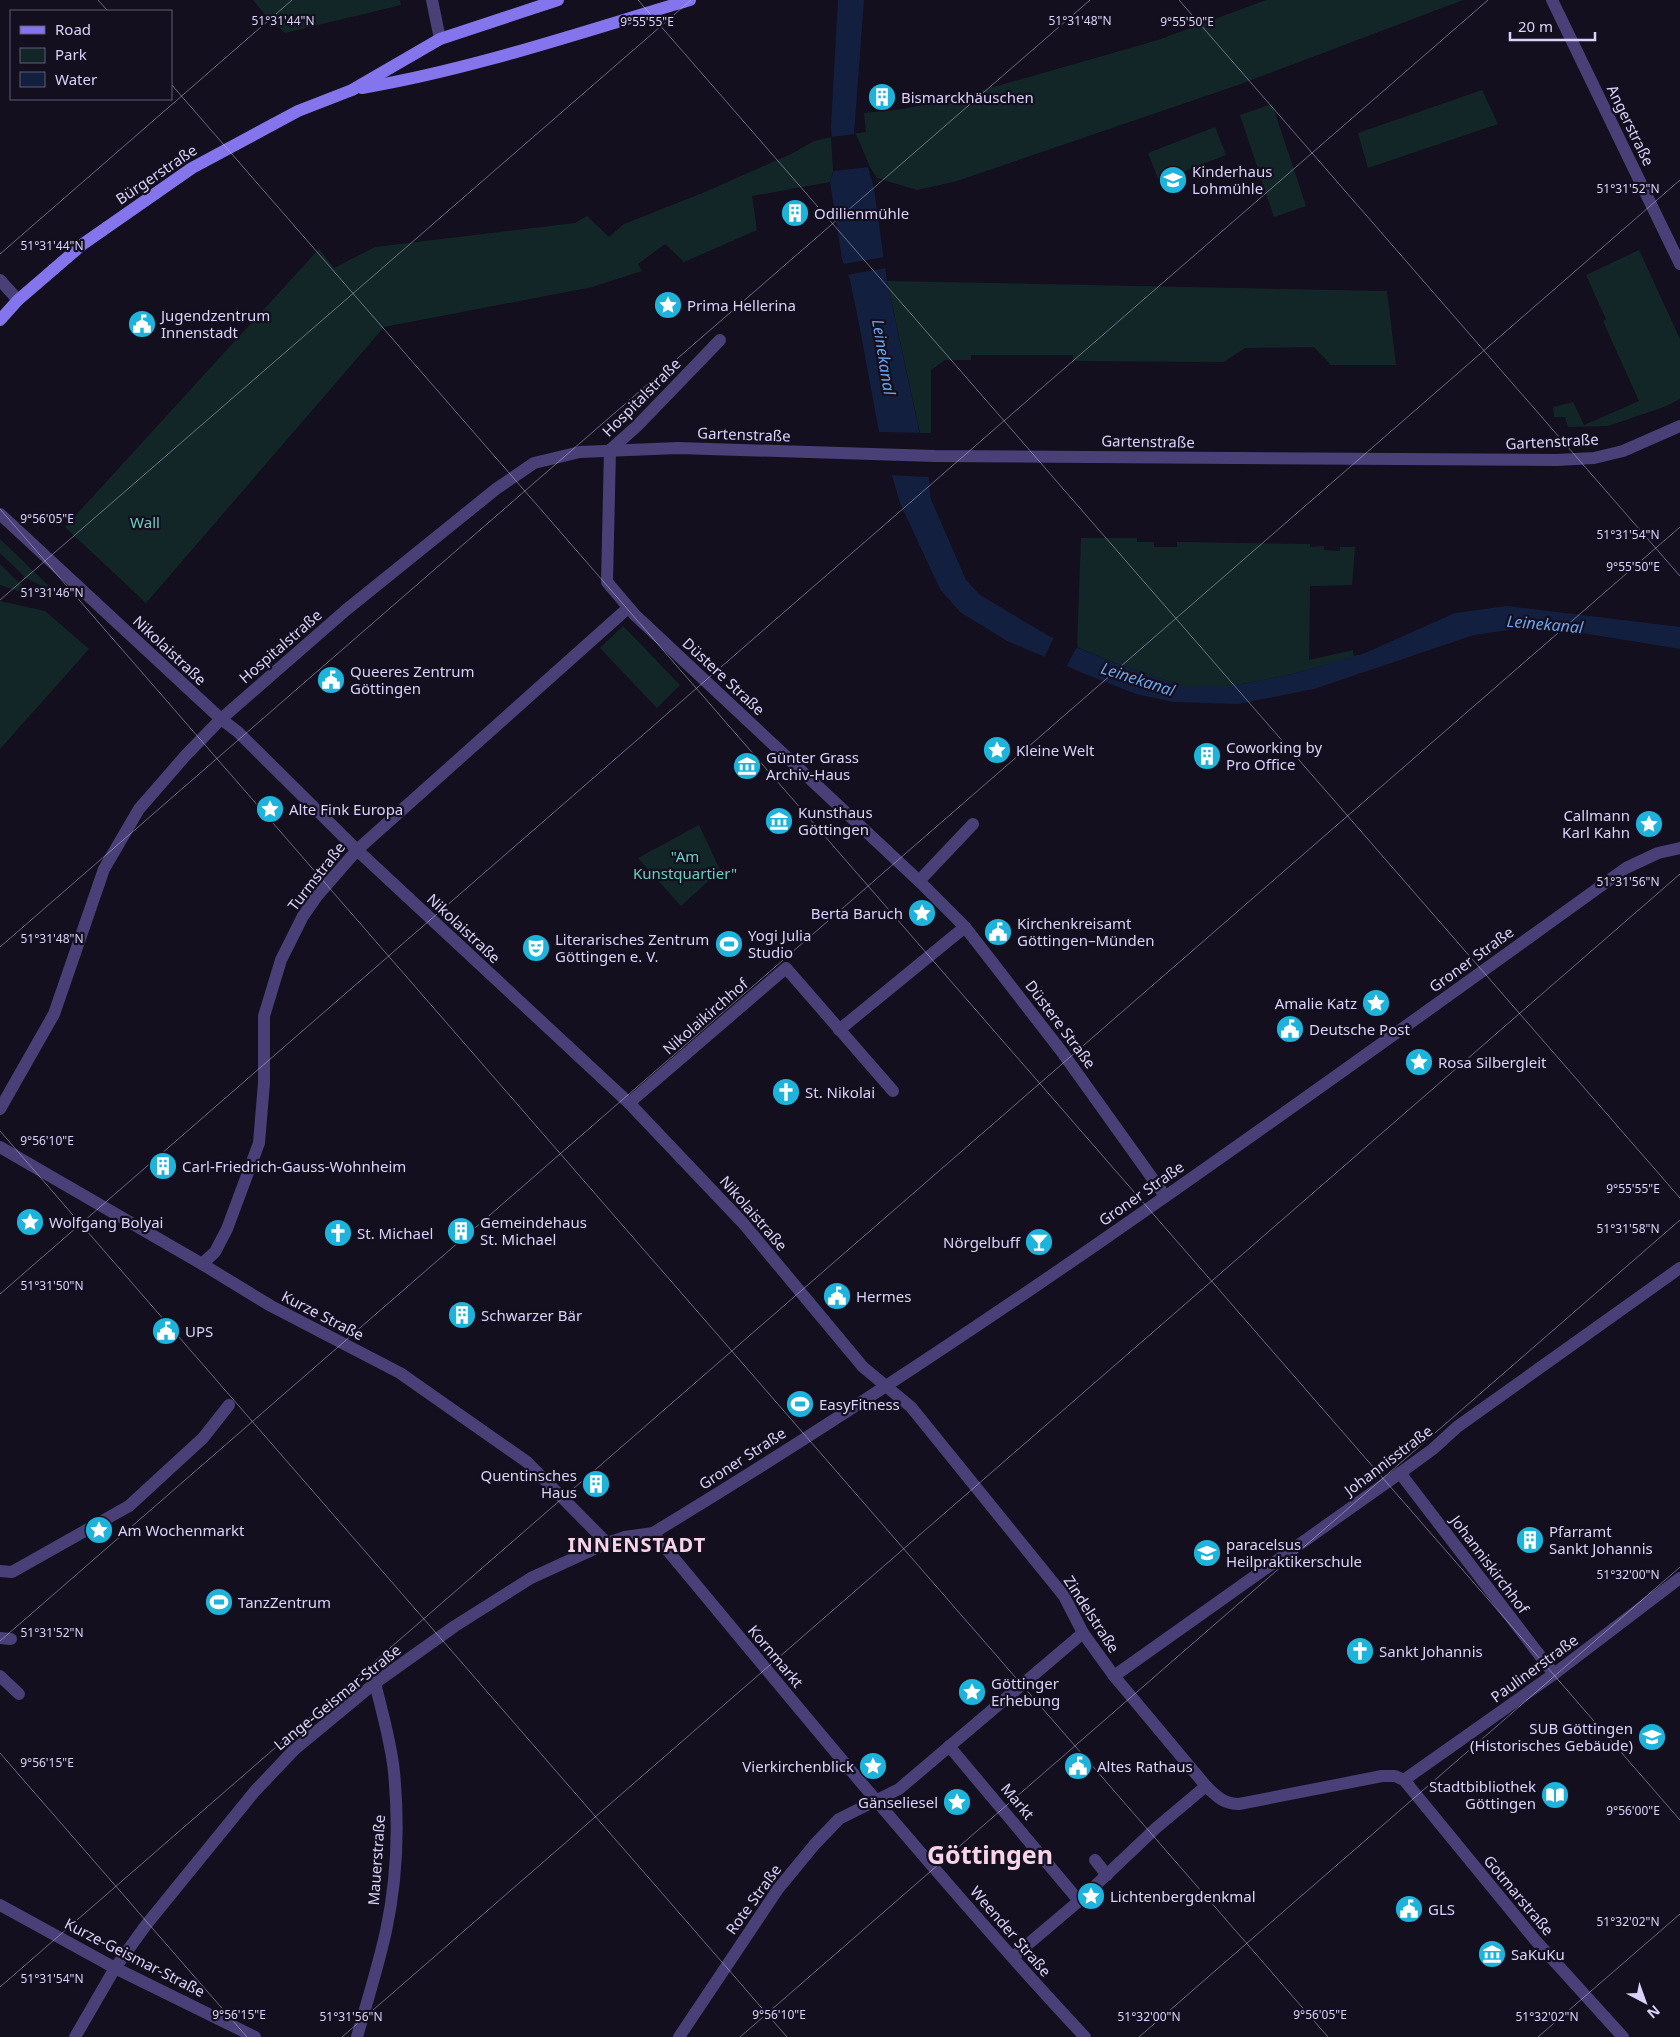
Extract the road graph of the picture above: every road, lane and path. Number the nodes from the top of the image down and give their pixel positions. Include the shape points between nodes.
1 (432, 0) edge
2 (558, 0) edge
3 (690, 0) edge
4 (1552, 0) edge
5 (440, 39) junction
6 (352, 90) junction
7 (1680, 264) edge
8 (0, 280) edge
9 (18, 300) junction
10 (0, 320) edge
11 (720, 340) dead end
12 (1680, 426) edge
13 (610, 450) junction
14 (0, 514) edge
15 (628, 608) junction
16 (221, 719) junction
17 (974, 824) dead end
18 (1680, 848) edge
19 (357, 850) junction
20 (919, 881) junction
21 (965, 927) junction
22 (840, 1030) junction
23 (893, 1091) dead end
24 (629, 1103) junction
25 (0, 1109) edge
26 (0, 1148) edge
27 (1165, 1196) junction
28 (202, 1264) junction
29 (1680, 1268) edge
30 (885, 1386) junction
31 (229, 1405) dead end
32 (1400, 1473) junction
33 (653, 1533) junction
34 (607, 1543) junction
35 (0, 1571) edge
36 (1680, 1578) edge
37 (1083, 1633) junction
38 (1554, 1674) junction
39 (0, 1676) edge
40 (1114, 1676) junction
41 (375, 1683) junction
42 (19, 1694) dead end
43 (949, 1746) junction
44 (1404, 1780) junction
45 (1206, 1786) junction
46 (875, 1801) junction
47 (1095, 1860) dead end
48 (1107, 1875) junction
49 (1080, 1902) junction
50 (0, 1905) edge
51 (1013, 1957) junction
52 (115, 1968) junction
53 (75, 2037) edge
54 (256, 2037) edge
55 (357, 2037) edge
56 (679, 2037) edge
57 (1085, 2037) edge
58 (1623, 2037) edge

1 - 5 street
2 - 5 main road, Bürgerstraße
3 - 6 main road, Bürgerstraße via 533,49 414,79
4 - 7 street, Angerstraße
5 - 6 main road, Bürgerstraße
6 - 9 main road, Bürgerstraße via 298,111 192,168 83,244
8 - 9 street
9 - 10 main road, Bürgerstraße
11 - 13 street, Hospitalstraße
12 - 13 street, Gartenstraße via 1622,451 1594,458 1557,460 930,455 678,448
13 - 15 street, Düstere Straße via 607,582
13 - 16 street, Hospitalstraße via 558,456 534,463 517,474 346,610
14 - 16 street, Nikolaistraße
15 - 19 street, Turmstraße
15 - 20 street, Düstere Straße
16 - 19 street, Nikolaistraße
16 - 25 street, Hospitalstraße via 139,809 104,869 54,1014
17 - 20 street
18 - 27 street, Groner Straße via 1658,853 1626,868
19 - 24 street, Nikolaistraße
19 - 28 street, Turmstraße via 304,916 274,977 264,1016 264,1083 259,1143 227,1229 215,1252
20 - 21 street, Düstere Straße
21 - 22 street
21 - 27 street, Düstere Straße via 1062,1052
22 - 23 street, Nikolaikirchhof
22 - 24 street, Nikolaikirchhof via 786,968
24 - 30 street, Nikolaistraße via 743,1223 863,1367
26 - 28 street, Kurze Straße
27 - 30 street, Groner Straße via 924,1363
28 - 34 street, Kurze Straße via 271,1306 400,1373 527,1462
29 - 32 street, Johannisstraße via 1457,1427
30 - 33 street, Groner Straße
30 - 37 street, Zindelstraße via 911,1407 1064,1596
31 - 35 street via 203,1438 129,1506 12,1572
32 - 38 street, Johanniskirchhof
32 - 40 street, Johannisstraße
33 - 34 street, Groner Straße
33 - 46 street, Kornmarkt
34 - 41 street, Lange-Geismar-Straße via 531,1578 455,1626
36 - 38 street, Paulinerstraße
37 - 40 street, Zindelstraße
37 - 43 street
38 - 44 street, Paulinerstraße
39 - 42 street
40 - 45 street, Zindelstraße
41 - 52 street, Lange-Geismar-Straße via 294,1750 255,1791
41 - 55 street, Mauerstraße via 394,1772 396,1839 386,1930
43 - 46 street via 899,1789
43 - 49 street, Markt
44 - 45 street, Zindelstraße via 1382,1776 1239,1804 1220,1800
44 - 58 street, Gotmarstraße via 1530,1934
45 - 48 street
46 - 51 street, Weender Straße
46 - 56 street, Rote Straße via 839,1819 815,1844 778,1889
47 - 48 street
48 - 49 street
49 - 51 street
50 - 52 street, Kurze-Geismar-Straße
51 - 57 street, Weender Straße
52 - 53 street, Lange-Geismar-Straße
52 - 54 street, Kurze-Geismar-Straße

